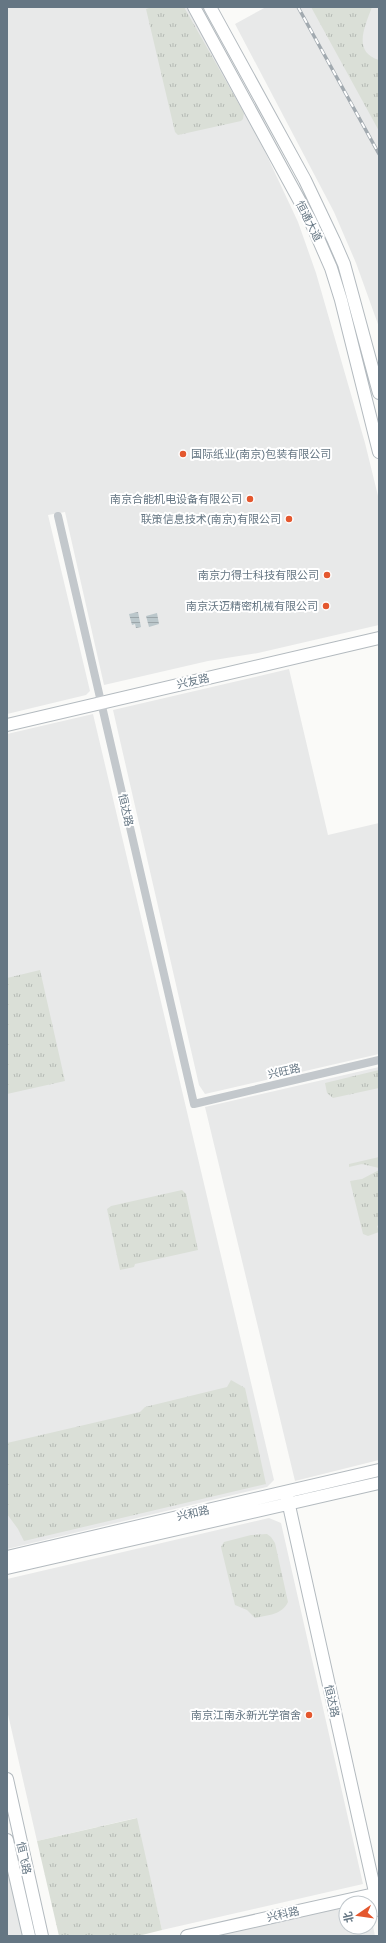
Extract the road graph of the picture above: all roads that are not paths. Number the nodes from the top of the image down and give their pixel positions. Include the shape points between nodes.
1 (194, 7) edge
2 (210, 7) edge
3 (379, 393) edge
4 (379, 452) edge
5 (58, 516) dead end
6 (379, 638) edge
7 (101, 703) junction
8 (7, 725) edge
9 (379, 1060) edge
10 (194, 1104) joint
11 (379, 1470) edge
12 (379, 1483) edge
13 (286, 1492) junction
14 (288, 1504) junction
15 (7, 1557) edge
16 (7, 1568) edge
17 (7, 1780) edge
18 (7, 1840) edge
19 (377, 1893) edge
20 (379, 1910) edge
21 (29, 1936) edge
22 (42, 1936) edge
23 (187, 1936) edge

1 - 4 main road, 恒通大道 via 310,220 331,268
2 - 3 main road, 恒通大道 via 305,180 331,234 344,264
5 - 7 street, 恒达路
6 - 7 main road, 兴友路
7 - 8 main road, 兴友路
7 - 10 street, 恒达路
9 - 10 street, 兴旺路
11 - 13 main road, 兴和路
12 - 14 main road, 兴和路
13 - 14 main road, 恒达路
13 - 15 main road, 兴和路
14 - 16 main road, 兴和路
14 - 19 main road, 恒达路
17 - 22 main road, 恒飞路
18 - 21 main road, 恒飞路
19 - 20 main road, 恒达路
19 - 23 main road, 兴科路

